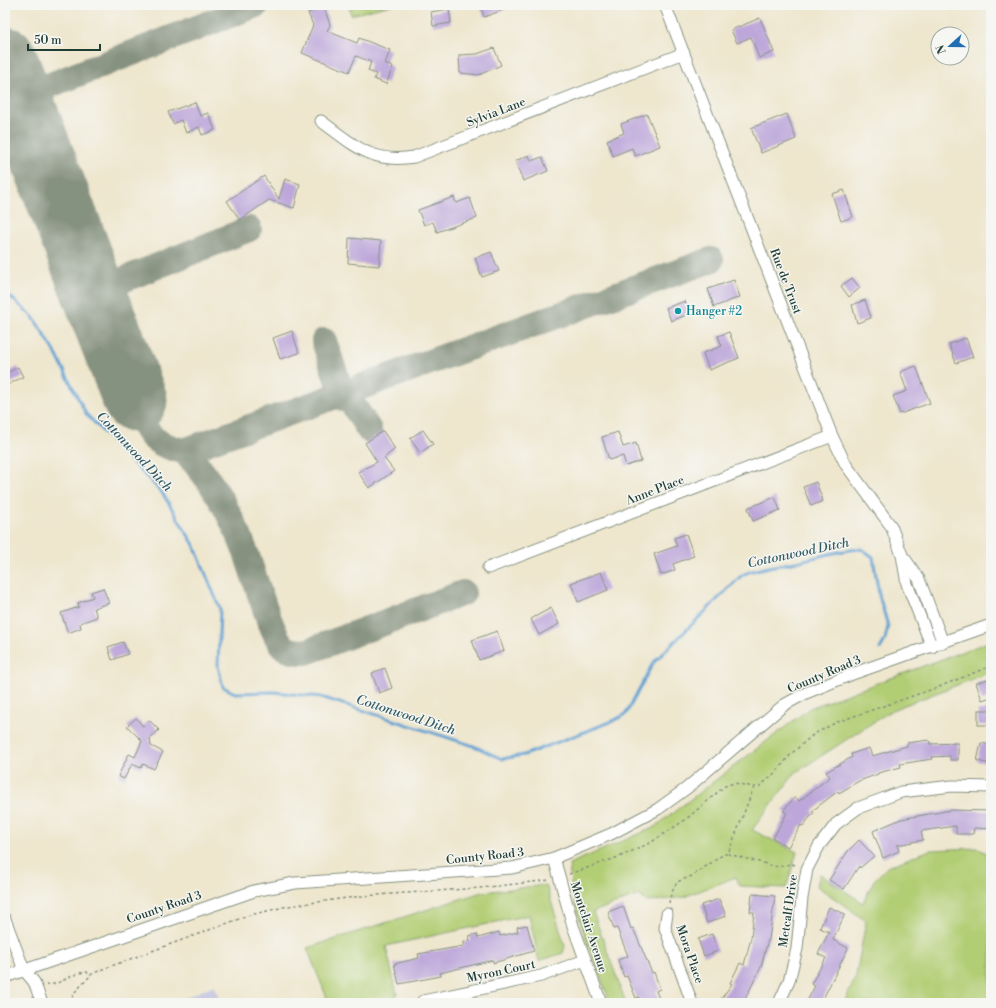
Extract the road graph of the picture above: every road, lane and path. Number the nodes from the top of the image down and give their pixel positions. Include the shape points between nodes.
1 (665, 5) edge
2 (684, 53) junction
3 (321, 121) dead end
4 (832, 436) junction
5 (902, 555) junction
6 (488, 568) dead end
7 (991, 625) edge
8 (943, 643) junction
9 (932, 647) junction
10 (991, 666) edge
11 (754, 787) junction
12 (991, 787) edge
13 (728, 854) junction
14 (554, 858) junction
15 (807, 869) junction
16 (568, 875) dead end
17 (552, 879) dead end
18 (667, 914) joint
19 (5, 919) edge
20 (585, 960) junction
21 (24, 970) junction
22 (90, 975) junction
23 (5, 977) edge
24 (46, 983) dead end
25 (42, 1003) edge
26 (70, 1003) edge
27 (421, 1003) edge
28 (601, 1003) edge
29 (692, 1003) edge
30 (779, 1003) edge

1 - 2 street, Rue de Trust
2 - 3 street, Sylvia Lane via 414,157 398,160 374,156
2 - 4 street, Rue de Trust
4 - 5 street, Rue de Trust via 846,465 891,526
4 - 6 street, Anne Place
5 - 8 street, Rue de Trust via 919,579
5 - 9 street, Rue de Trust via 907,584
7 - 8 street, County Road 3
8 - 9 street, County Road 3
9 - 14 street, County Road 3 via 855,673 784,705 687,788 658,809 611,834
10 - 11 path via 837,722 814,734 765,782
11 - 13 path
11 - 16 path via 734,783 725,786 685,820 650,842 619,857
12 - 15 street, Metcalf Drive via 952,786 901,792 858,808 836,824 819,846
13 - 15 path via 778,867 793,864
13 - 18 path via 677,882 671,894
14 - 20 street, Montclair Avenue
14 - 21 street, County Road 3 via 512,868 295,883 254,891
15 - 30 street, Metcalf Drive via 797,949 789,981
17 - 22 path via 480,888 362,896 280,908 250,915
18 - 29 street, Mora Place via 665,928
19 - 21 street
20 - 27 street, Myron Court via 541,976
20 - 28 street, Montclair Avenue
21 - 23 street, County Road 3
21 - 25 street via 34,982
22 - 24 path via 87,972 80,972 56,984
22 - 26 path via 74,993

